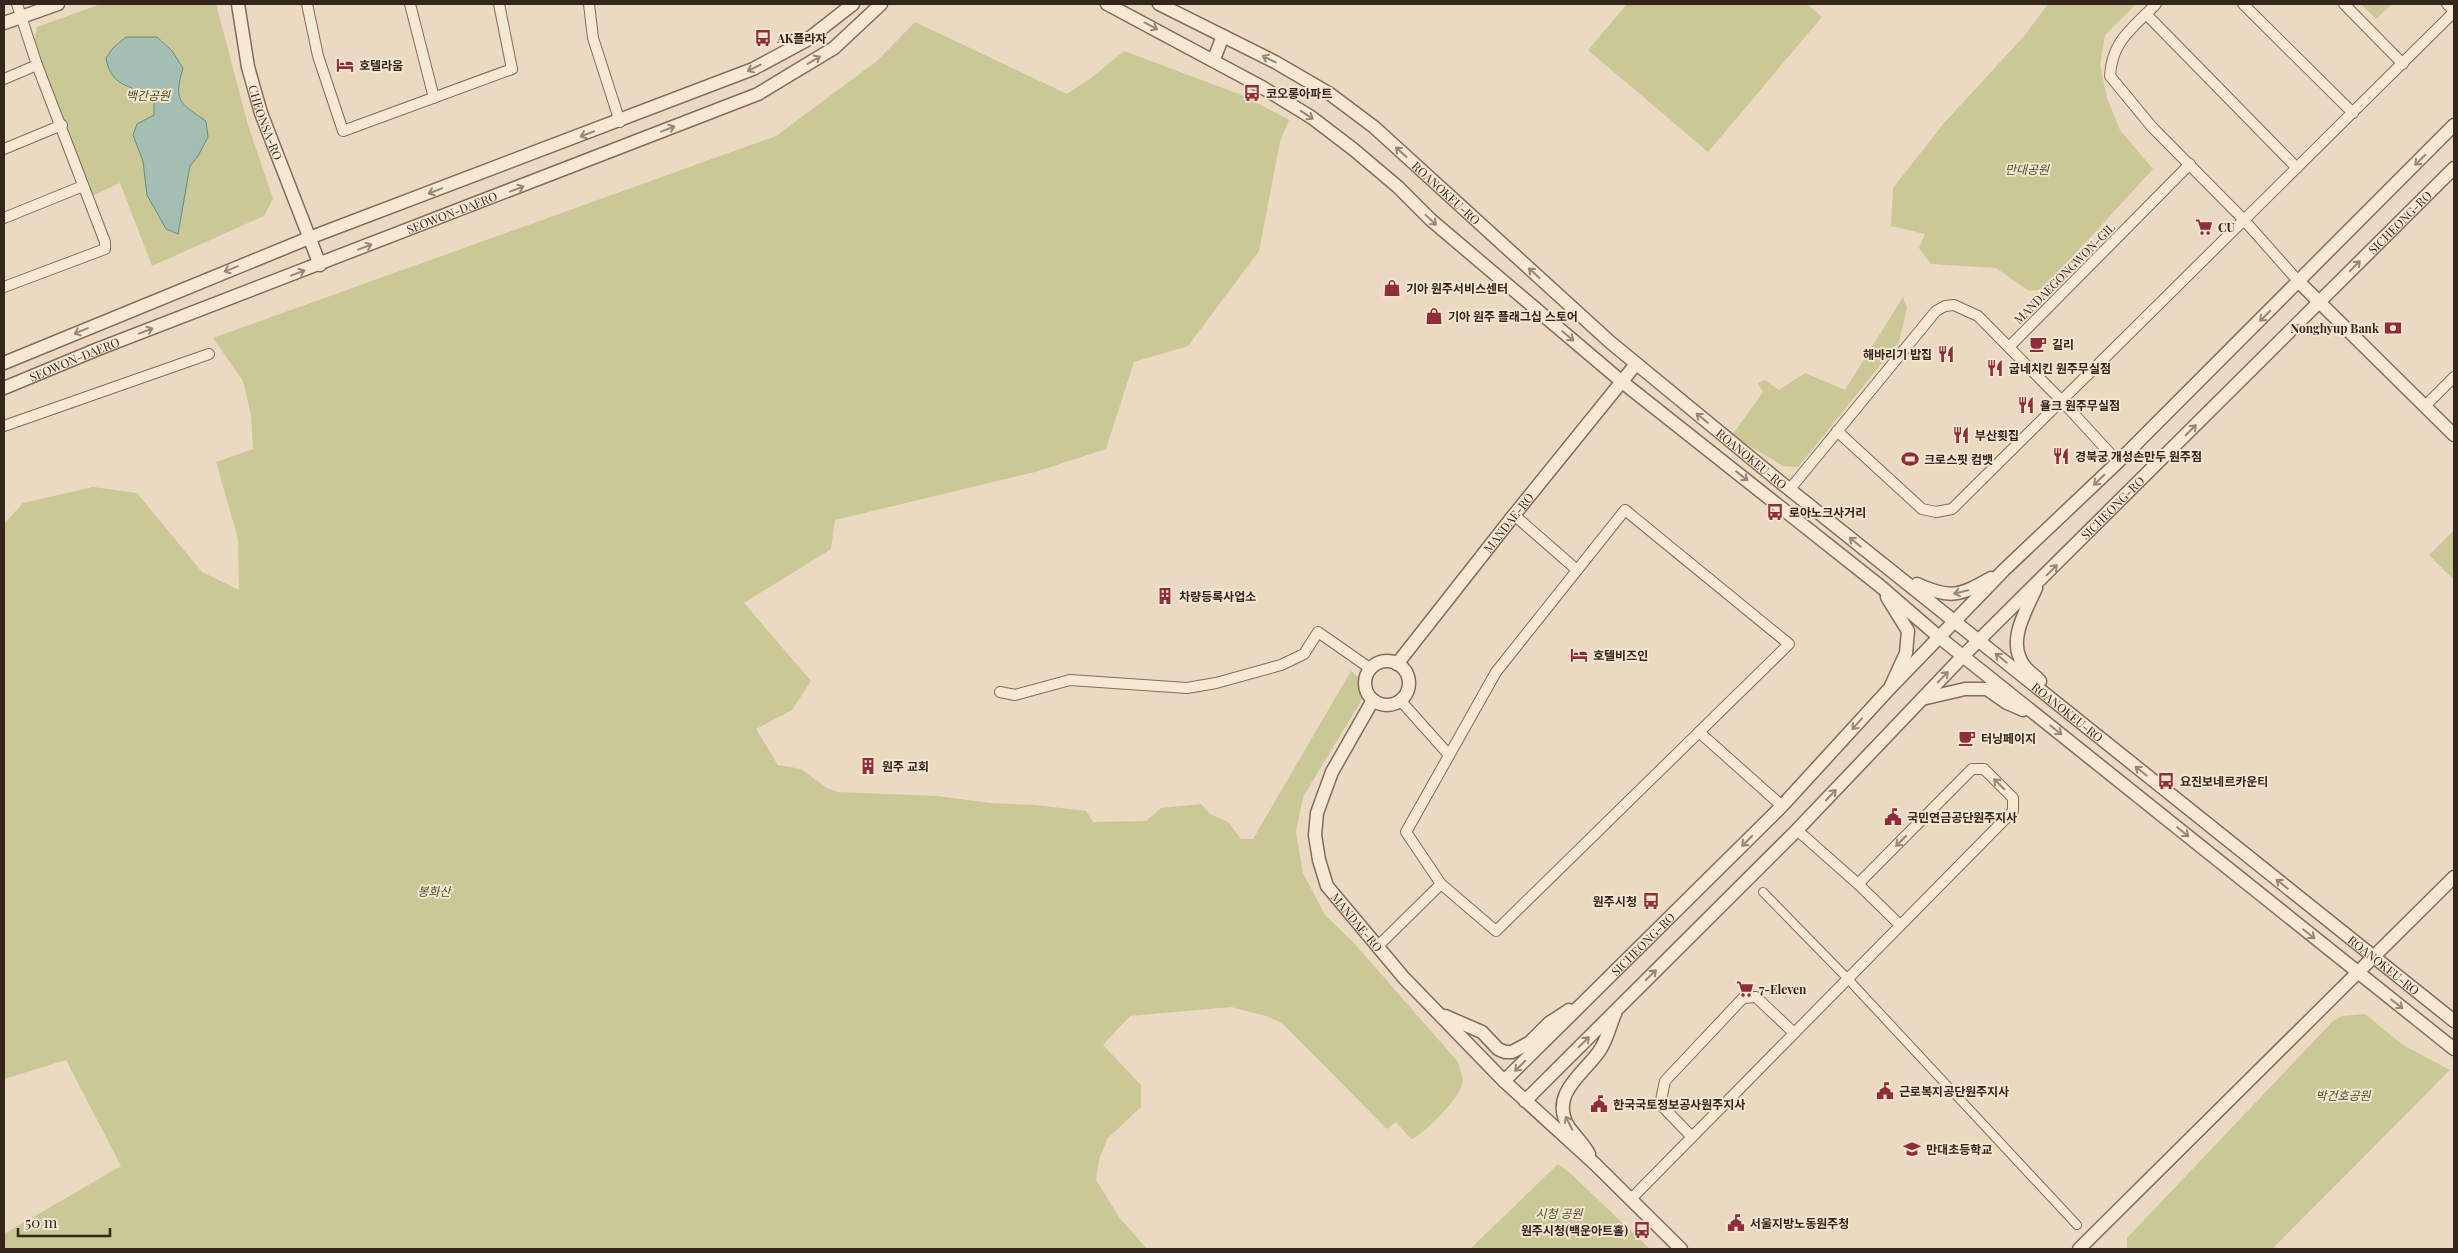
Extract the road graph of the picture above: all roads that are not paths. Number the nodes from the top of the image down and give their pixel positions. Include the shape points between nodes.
1 (17, 4) edge
2 (58, 4) edge
3 (238, 4) edge
4 (307, 4) edge
5 (410, 4) edge
6 (499, 4) edge
7 (589, 4) edge
8 (853, 4) edge
9 (881, 4) edge
10 (1108, 4) edge
11 (1160, 4) edge
12 (2156, 4) edge
13 (2243, 4) edge
14 (2344, 4) edge
15 (2447, 4) edge
16 (2454, 12) edge
17 (2146, 14) junction
18 (20, 18) junction
19 (4, 23) edge
20 (1223, 36) junction
21 (1214, 59) junction
22 (2402, 64) junction
23 (37, 65) junction
24 (4, 79) edge
25 (434, 98) junction
26 (2353, 113) junction
27 (620, 122) junction
28 (62, 125) junction
29 (2454, 126) edge
30 (4, 149) edge
31 (2190, 164) junction
32 (2297, 168) junction
33 (2454, 168) edge
34 (83, 186) junction
35 (4, 218) edge
36 (2244, 220) junction
37 (309, 238) junction
38 (320, 265) junction
39 (2299, 282) junction
40 (4, 287) edge
41 (2320, 300) junction
42 (2009, 347) junction
43 (209, 354) dead end
44 (4, 363) edge
45 (1636, 364) junction
46 (2454, 377) edge
47 (1621, 381) junction
48 (4, 388) edge
49 (2062, 401) junction
50 (2425, 406) junction
51 (4, 426) edge
52 (1837, 431) junction
53 (2454, 435) edge
54 (2118, 462) junction
55 (1790, 489) junction
56 (1514, 515) junction
57 (1577, 570) junction
58 (2004, 570) junction
59 (1894, 572) junction
60 (2037, 584) junction
61 (1880, 586) junction
62 (1956, 620) junction
63 (1939, 637) junction
64 (1979, 640) junction
65 (1963, 656) junction
66 (1397, 664) junction
67 (1371, 669) junction
68 (1890, 688) junction
69 (1000, 692) dead end
70 (2048, 697) junction
71 (1922, 699) junction
72 (1373, 700) junction
73 (1400, 700) junction
74 (2036, 715) junction
75 (1699, 732) junction
76 (1449, 755) junction
77 (1782, 806) junction
78 (1797, 830) junction
79 (2454, 877) edge
80 (1441, 884) junction
81 (1858, 884) junction
82 (1763, 892) dead end
83 (1900, 925) junction
84 (1377, 948) junction
85 (2374, 958) junction
86 (2359, 973) junction
87 (1848, 978) junction
88 (1592, 995) junction
89 (1617, 1010) junction
90 (1438, 1013) junction
91 (2454, 1021) edge
92 (1794, 1033) junction
93 (2454, 1049) edge
94 (1504, 1081) junction
95 (1525, 1101) junction
96 (1692, 1136) junction
97 (1595, 1164) junction
98 (1630, 1200) junction
99 (2077, 1225) dead end
100 (2085, 1247) edge
101 (1680, 1249) edge

1 - 18 street
2 - 18 street
3 - 37 street, CHEONSA-RO via 248,67 261,113
4 - 25 street via 318,56 343,131
5 - 25 street
6 - 25 street via 512,69
7 - 27 street via 593,38
8 -> 27 street, SEOWON-DAERO via 807,40 753,70
38 -> 9 street, SEOWON-DAERO via 758,94 834,48
10 -> 21 street, ROANOKEU-RO
11 - 20 street, ROANOKEU-RO
12 - 17 street
13 - 26 street
14 - 22 street
15 - 16 street
16 - 22 street
17 - 31 street via 2112,54 2110,76 2152,127
17 - 32 street
18 - 19 street
18 - 23 street
20 - 21 street
45 -> 20 street, ROANOKEU-RO via 1374,127 1330,94
21 -> 47 street, ROANOKEU-RO via 1311,117 1353,149 1431,220
22 - 26 street
23 - 24 street
23 - 28 street
26 - 32 street
27 -> 37 street, SEOWON-DAERO
28 - 30 street
28 - 34 street
29 -> 39 street
31 - 36 street
31 - 42 street, MANDAEGONGWON-GIL
32 - 36 street
41 -> 33 street, SICHEONG-RO
34 - 35 street
34 - 40 street via 105,249
36 - 39 street
36 - 49 street
37 - 38 street, CHEONSA-RO
37 -> 44 street, SEOWON-DAERO
48 -> 38 street, SEOWON-DAERO
39 - 41 street
39 -> 54 street
41 - 50 street
60 -> 41 street, SICHEONG-RO
42 - 49 street
42 - 52 street via 1978,316 1954,305 1945,306 1936,311
43 - 51 street
45 - 47 street, MANDAE-RO
55 -> 45 street, ROANOKEU-RO
46 - 50 street
47 - 56 street, MANDAE-RO
47 -> 61 street, ROANOKEU-RO
49 - 52 street via 1952,510 1936,512 1922,509
49 - 54 street
50 - 53 street
52 - 55 street
54 -> 58 street
59 -> 55 street, ROANOKEU-RO
56 - 57 street
56 - 66 street, MANDAE-RO
57 - 75 street via 1625,510 1789,644
57 - 76 street via 1496,672
58 -> 59 street via 1964,593 1944,594
58 - 62 street
59 - 62 street, ROANOKEU-RO
60 - 64 street, SICHEONG-RO
60 - 70 street via 2018,632 2016,649 2023,665 2039,679
61 - 63 street, ROANOKEU-RO
61 - 68 street via 1908,631 1906,653
62 - 63 street
62 - 64 street, ROANOKEU-RO
63 - 65 street, ROANOKEU-RO
63 - 68 street
64 - 65 street, SICHEONG-RO
70 -> 64 street, ROANOKEU-RO
71 -> 65 street, SICHEONG-RO
65 - 74 street, ROANOKEU-RO
66 - 67 street via 1380,662
66 - 73 street via 1405,671 1408,684
67 - 69 street via 1318,632 1304,654 1281,666 1216,683 1178,688 1070,680 1015,695
67 - 72 street via 1365,684
68 -> 77 street, SICHEONG-RO
85 -> 70 street, ROANOKEU-RO
71 - 74 street via 1965,689 1987,689 2007,703
78 -> 71 street, SICHEONG-RO
72 - 73 street via 1383,705
72 - 84 street, MANDAE-RO via 1332,772 1318,813 1315,835 1327,886
73 - 76 street
74 -> 86 street, ROANOKEU-RO
75 - 77 street
75 - 80 street via 1496,931
76 - 80 street via 1406,832
77 -> 88 street, SICHEONG-RO
78 - 81 street
89 -> 78 street, SICHEONG-RO
79 - 85 street
80 - 84 street
81 - 83 street
83 -> 81 street via 2013,811 2013,798 1984,768 1972,769
82 - 87 street
83 - 87 street
84 - 90 street, MANDAE-RO
85 - 86 street
85 - 91 street, ROANOKEU-RO
86 -> 93 street, ROANOKEU-RO
86 - 100 street, ROANOKEU-RO
87 - 92 street
87 - 99 street
88 - 90 street via 1549,1023 1529,1043 1512,1052 1498,1049 1482,1032
88 -> 94 street, SICHEONG-RO
95 -> 89 street, SICHEONG-RO
97 -> 89 street via 1568,1125 1564,1101 1568,1086 1600,1050
90 - 94 street, MANDAE-RO
92 - 96 street
92 - 96 street via 1756,997 1743,998 1665,1081 1661,1100 1663,1107
94 - 95 street, MANDAE-RO
95 - 97 street
96 - 98 street
97 - 98 street
98 - 101 street

